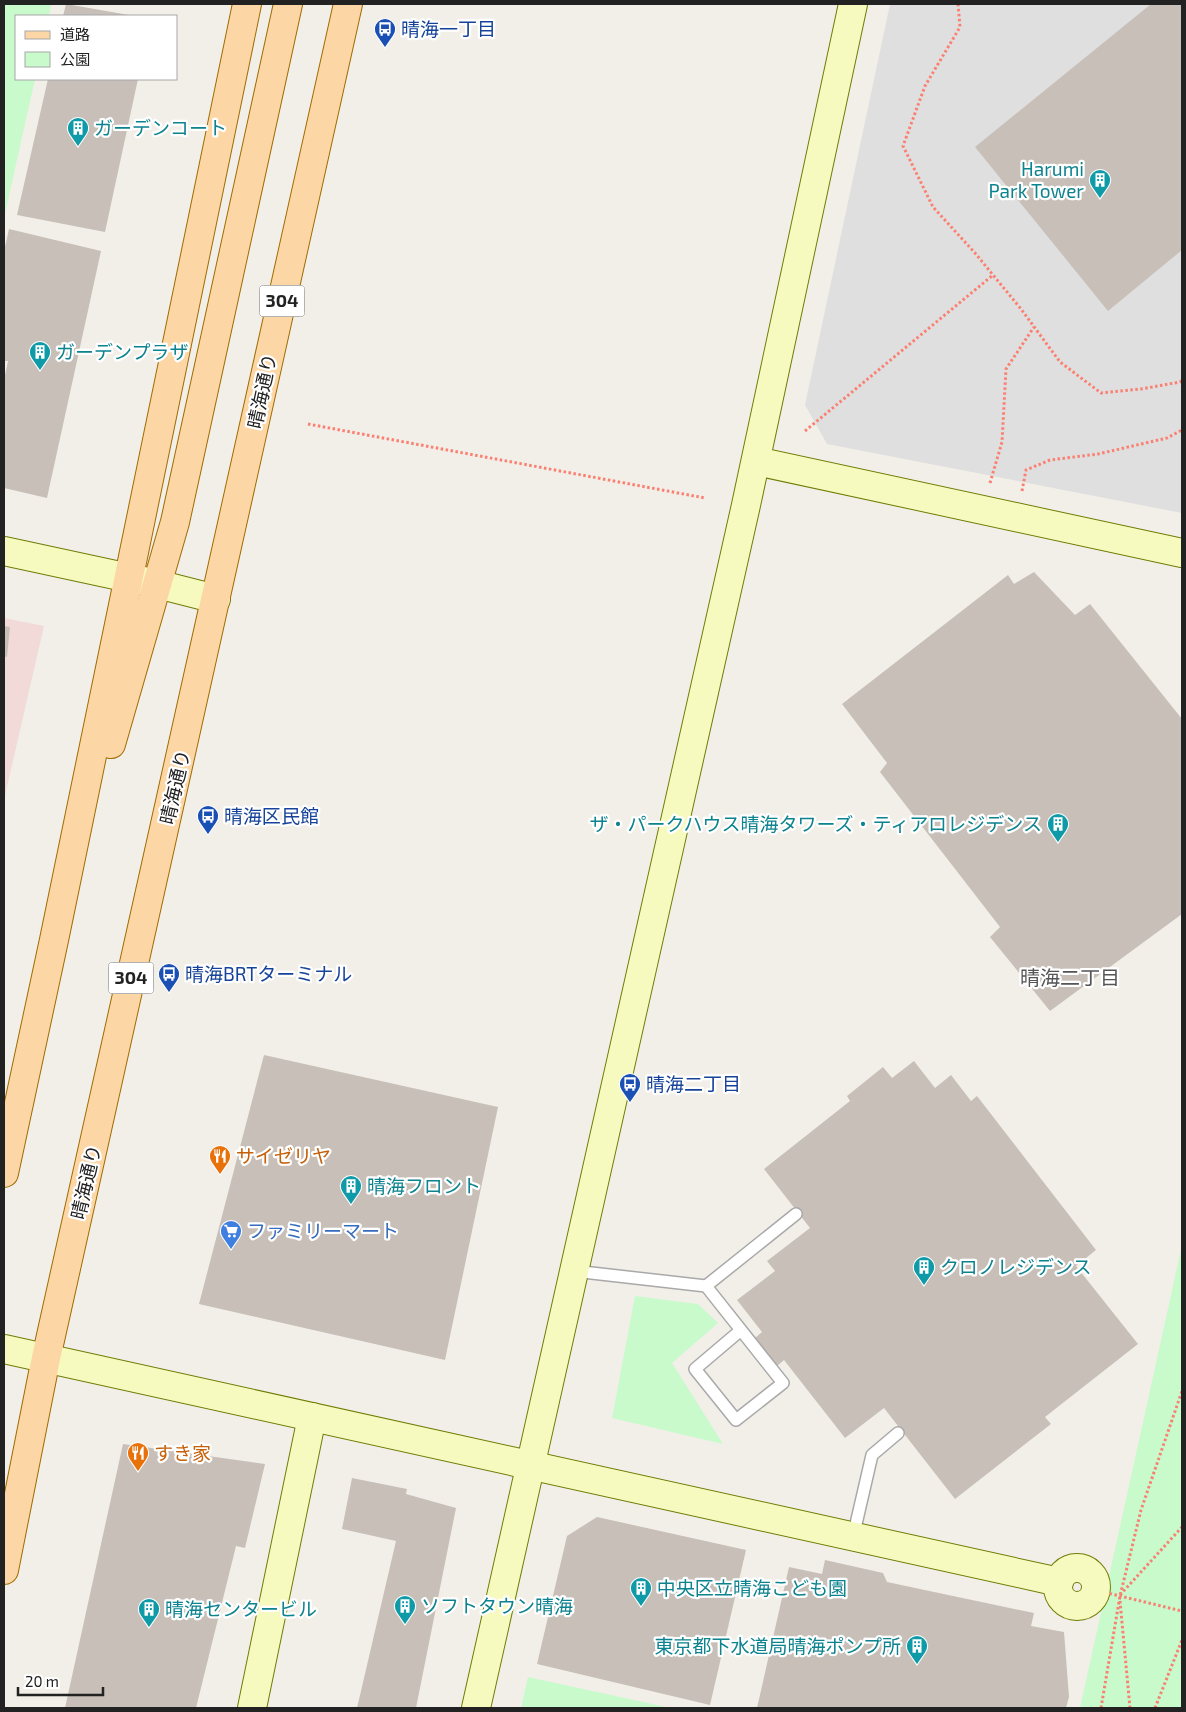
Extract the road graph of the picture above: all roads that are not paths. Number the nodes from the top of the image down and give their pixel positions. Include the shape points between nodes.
1 (247, 4) edge
2 (288, 4) edge
3 (348, 4) edge
4 (853, 4) edge
5 (756, 460) junction
6 (4, 551) edge
7 (1182, 553) edge
8 (128, 578) junction
9 (157, 584) junction
10 (216, 599) junction
11 (54, 940) junction
12 (4, 1173) edge
13 (796, 1214) dead end
14 (574, 1271) junction
15 (706, 1286) junction
16 (741, 1330) junction
17 (4, 1348) edge
18 (46, 1358) junction
19 (312, 1417) junction
20 (898, 1433) dead end
21 (530, 1466) junction
22 (853, 1537) junction
23 (4, 1570) edge
24 (1108, 1593) road end
25 (252, 1708) edge
26 (476, 1708) edge

1 - 8 main road
2 - 9 main road via 176,522
3 - 10 main road, 晴海通り / 304
4 - 5 street
5 - 7 street
5 - 14 street
6 - 8 street
8 - 9 street
8 - 11 main road
9 - 10 street
9 - 11 main road
10 - 18 main road, 晴海通り / 304
11 - 12 main road
13 - 15 lane
14 - 15 lane
14 - 21 street
15 - 16 lane
16 - 16 lane via 783,1383 736,1420 695,1369
17 - 18 street
18 - 19 street
18 - 23 main road, 晴海通り / 304
19 - 21 street
19 - 25 street
20 - 22 lane via 872,1455
21 - 22 street
21 - 26 street
22 - 24 street via 1059,1582 1059,1594 1073,1606 1086,1605 1095,1596

